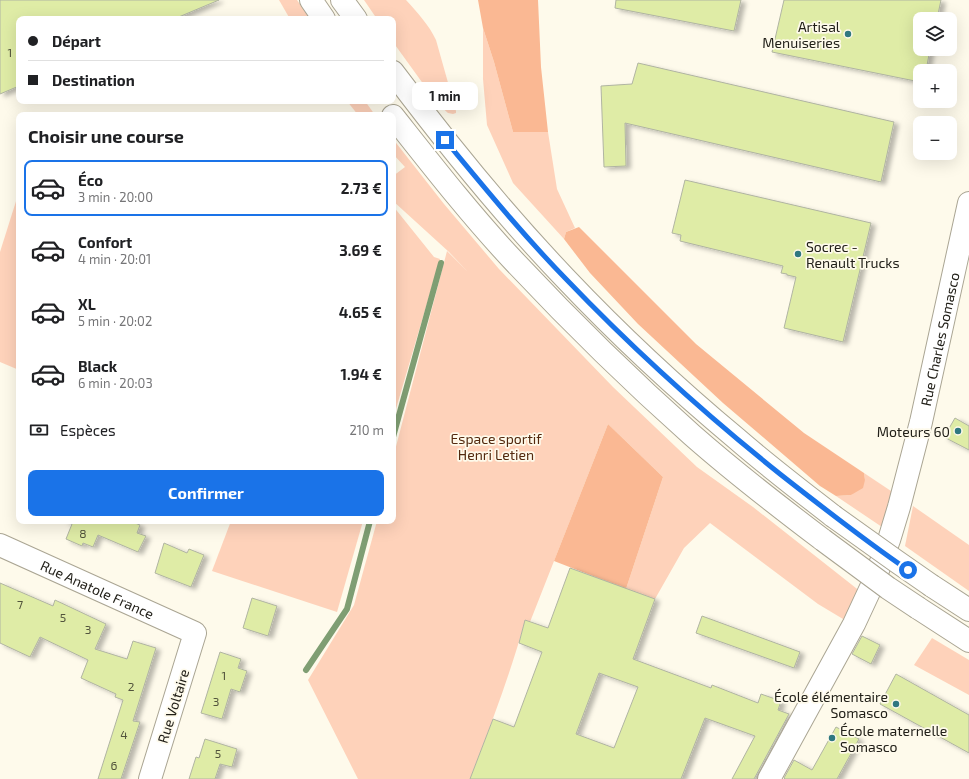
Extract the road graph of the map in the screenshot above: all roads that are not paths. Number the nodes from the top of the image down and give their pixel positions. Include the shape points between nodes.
1 (311, 0) edge
2 (342, 0) edge
3 (322, 16) edge
4 (354, 16) edge
5 (396, 76) edge
6 (384, 104) edge
7 (391, 112) edge
8 (396, 119) edge
9 (969, 203) edge
10 (0, 545) edge
11 (969, 610) edge
12 (195, 633) joint
13 (969, 641) edge
14 (150, 779) edge
15 (769, 779) edge

1 - 3 main road
2 - 4 main road
5 - 11 main road, bridge via 499,205 592,306 649,360 707,414 833,516
6 - 7 main road
8 - 13 main road, bridge via 510,257 607,357 663,409 748,482 822,540
9 - 15 main road, Rue Charles Somasco via 921,422 889,540 854,624
10 - 12 main road, Rue Anatole France
12 - 14 main road, Rue Voltaire

